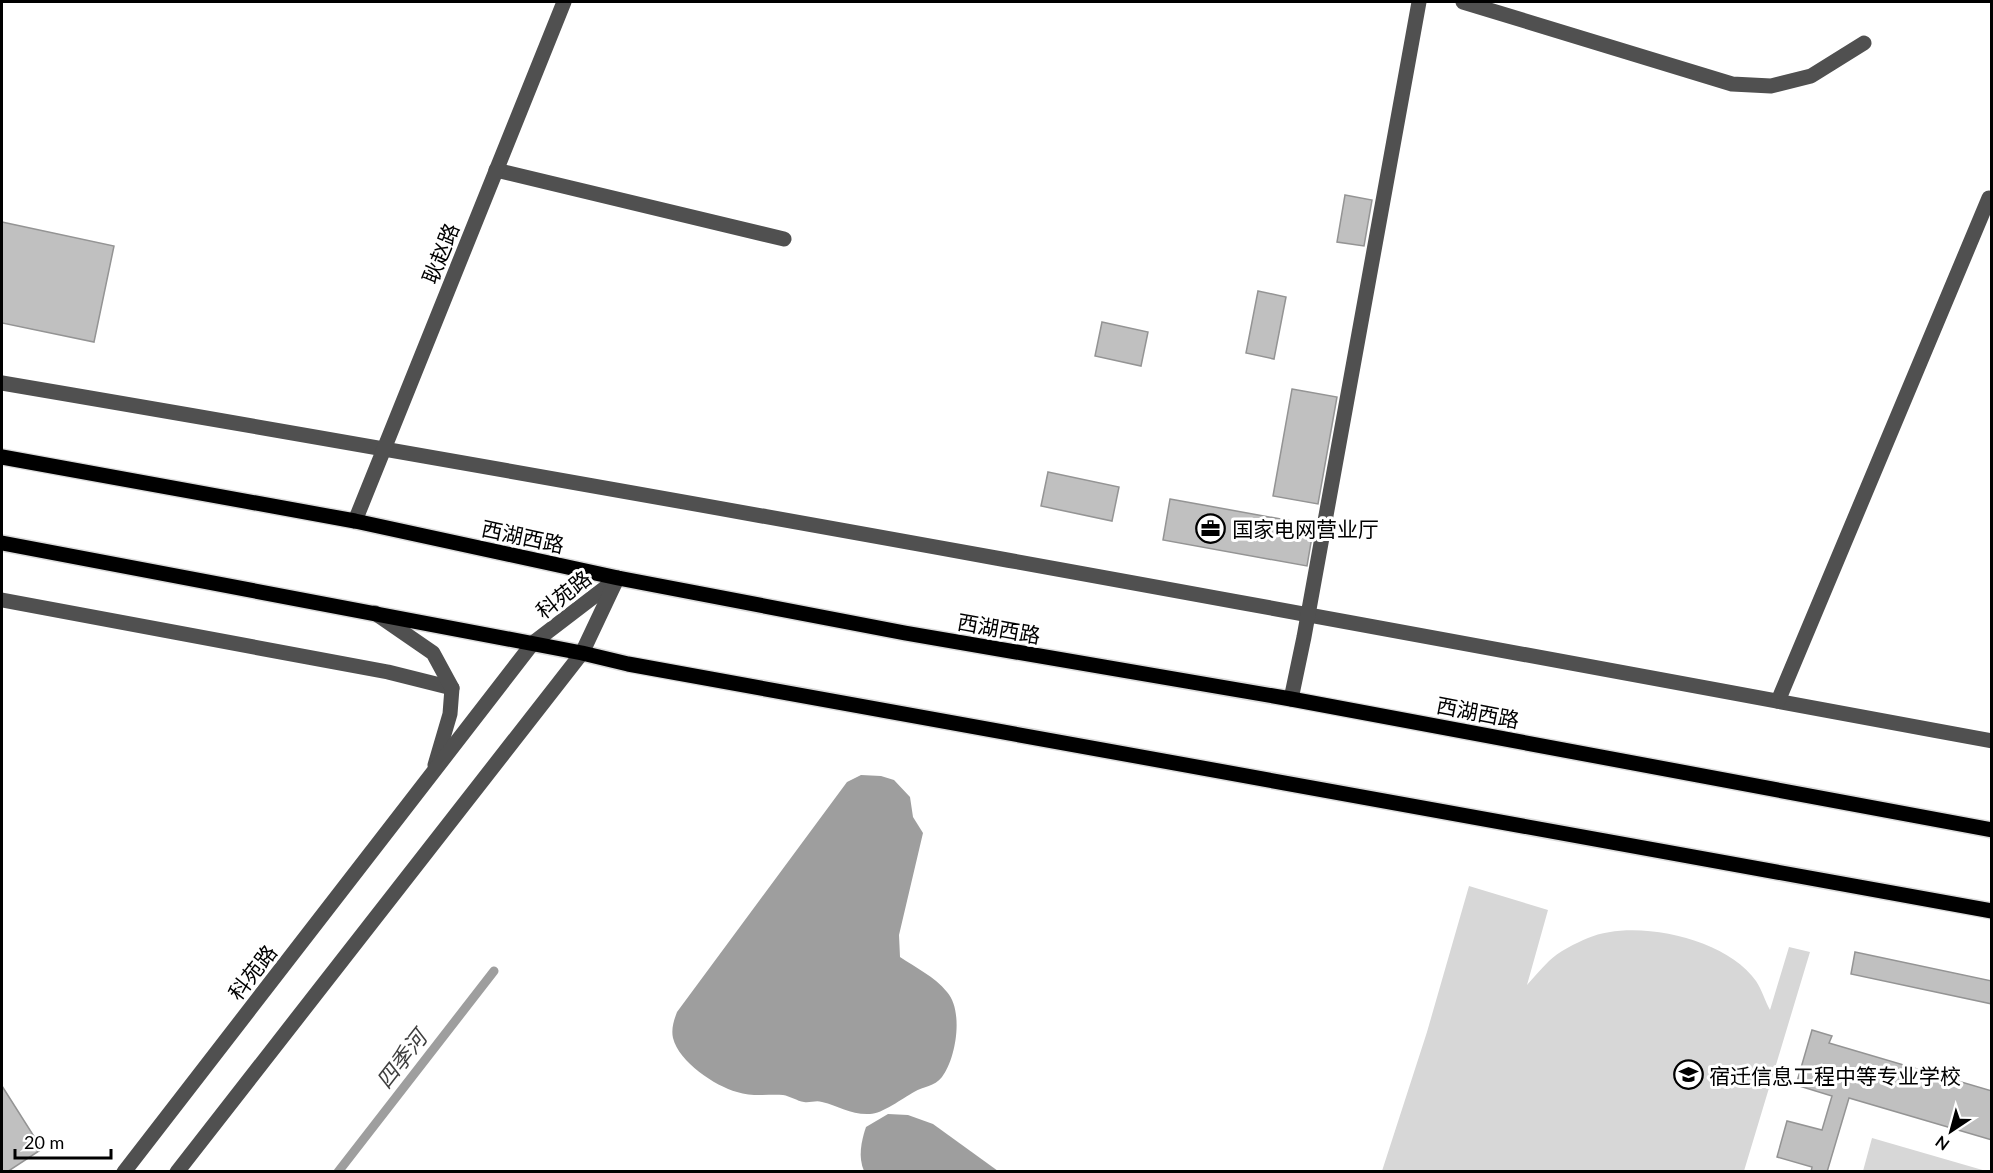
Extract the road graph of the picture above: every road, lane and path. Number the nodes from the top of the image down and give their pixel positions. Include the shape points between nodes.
1 (564, 2) edge
2 (1419, 2) edge
3 (1463, 2) edge
4 (1864, 43) dead end
5 (496, 170) junction
6 (1989, 198) dead end
7 (784, 239) dead end
8 (2, 383) edge
9 (384, 448) junction
10 (2, 457) edge
11 (355, 521) junction
12 (2, 543) edge
13 (618, 578) junction
14 (2, 600) edge
15 (375, 614) junction
16 (1308, 614) junction
17 (533, 644) junction
18 (582, 653) junction
19 (452, 688) junction
20 (1291, 699) junction
21 (1778, 701) junction
22 (1992, 741) edge
23 (432, 773) junction
24 (1992, 830) edge
25 (1992, 911) edge
26 (124, 1172) edge
27 (177, 1172) edge

1 - 5 street, 耿赵路
2 - 16 street
3 - 4 street via 1732,84 1771,86 1811,76
5 - 7 street
5 - 9 street, 耿赵路
6 - 21 street
8 - 9 street
9 - 11 street, 耿赵路
9 - 16 street
10 - 11 main road, 西湖西路
11 - 13 main road, 西湖西路
12 - 15 main road
13 - 17 street, 科苑路
13 - 18 street, 科苑路
13 - 20 main road, 西湖西路 via 905,633
14 - 19 street via 388,672
15 - 17 main road
15 - 19 street via 433,652
16 - 20 street
16 - 21 street
17 - 18 main road
17 - 23 street, 科苑路
18 - 25 main road via 640,667
18 - 27 street, 科苑路
19 - 23 street via 450,714
20 - 24 main road, 西湖西路
21 - 22 street
23 - 26 street, 科苑路

